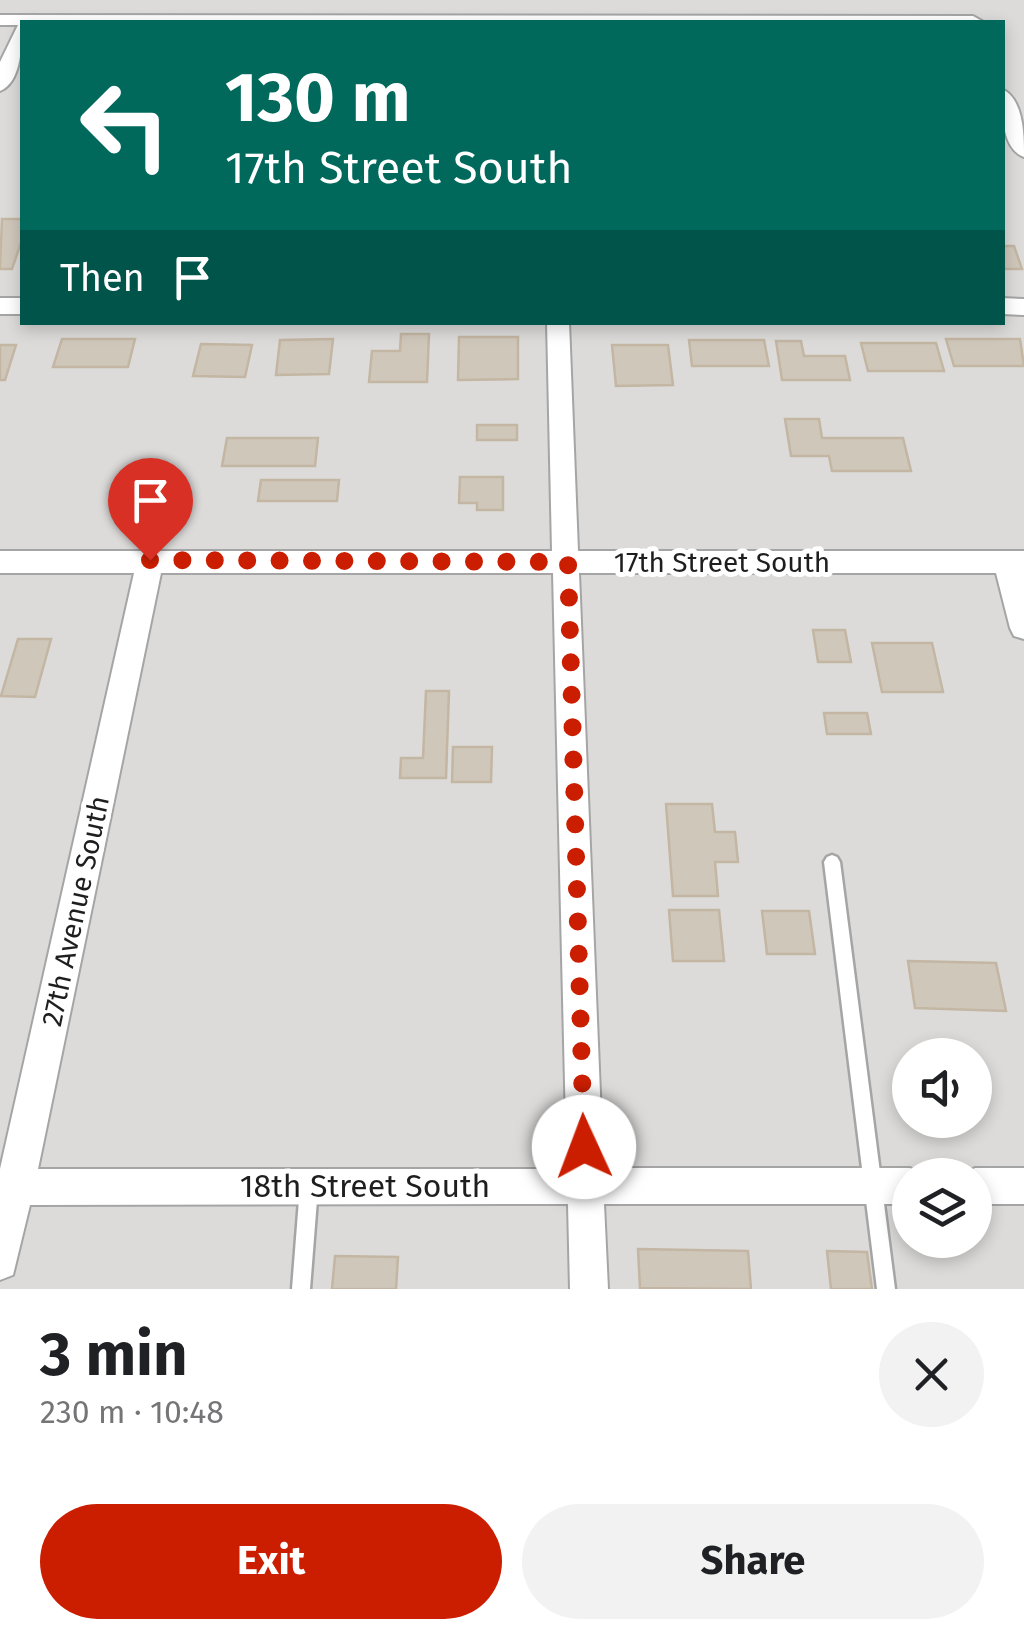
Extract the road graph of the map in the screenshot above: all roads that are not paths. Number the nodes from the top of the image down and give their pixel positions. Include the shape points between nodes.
1 (20, 36) edge
2 (0, 85) edge
3 (1005, 104) edge
4 (1024, 151) edge
5 (558, 325) edge
6 (150, 560) junction
7 (0, 562) edge
8 (568, 562) junction
9 (1015, 562) edge
10 (1024, 628) edge
11 (832, 862) dead end
12 (310, 1186) junction
13 (586, 1186) junction
14 (871, 1186) junction
15 (892, 1186) edge
16 (992, 1186) edge
17 (1024, 1186) edge
18 (8, 1187) edge
19 (0, 1262) edge
20 (301, 1289) edge
21 (589, 1289) edge
22 (886, 1289) edge

1 - 2 street
3 - 4 street
5 - 8 street
6 - 7 street, 17th Street South
6 - 8 street, 17th Street South
6 - 18 street, 27th Avenue South
8 - 9 street, 17th Street South
8 - 13 street
9 - 10 street
11 - 14 lane
12 - 13 street, 18th Street South
12 - 18 street, 18th Street South
12 - 20 lane
13 - 14 street, 18th Street South
13 - 21 street
14 - 15 street, 18th Street South
14 - 22 lane
16 - 17 street
18 - 19 street, 27th Avenue South

